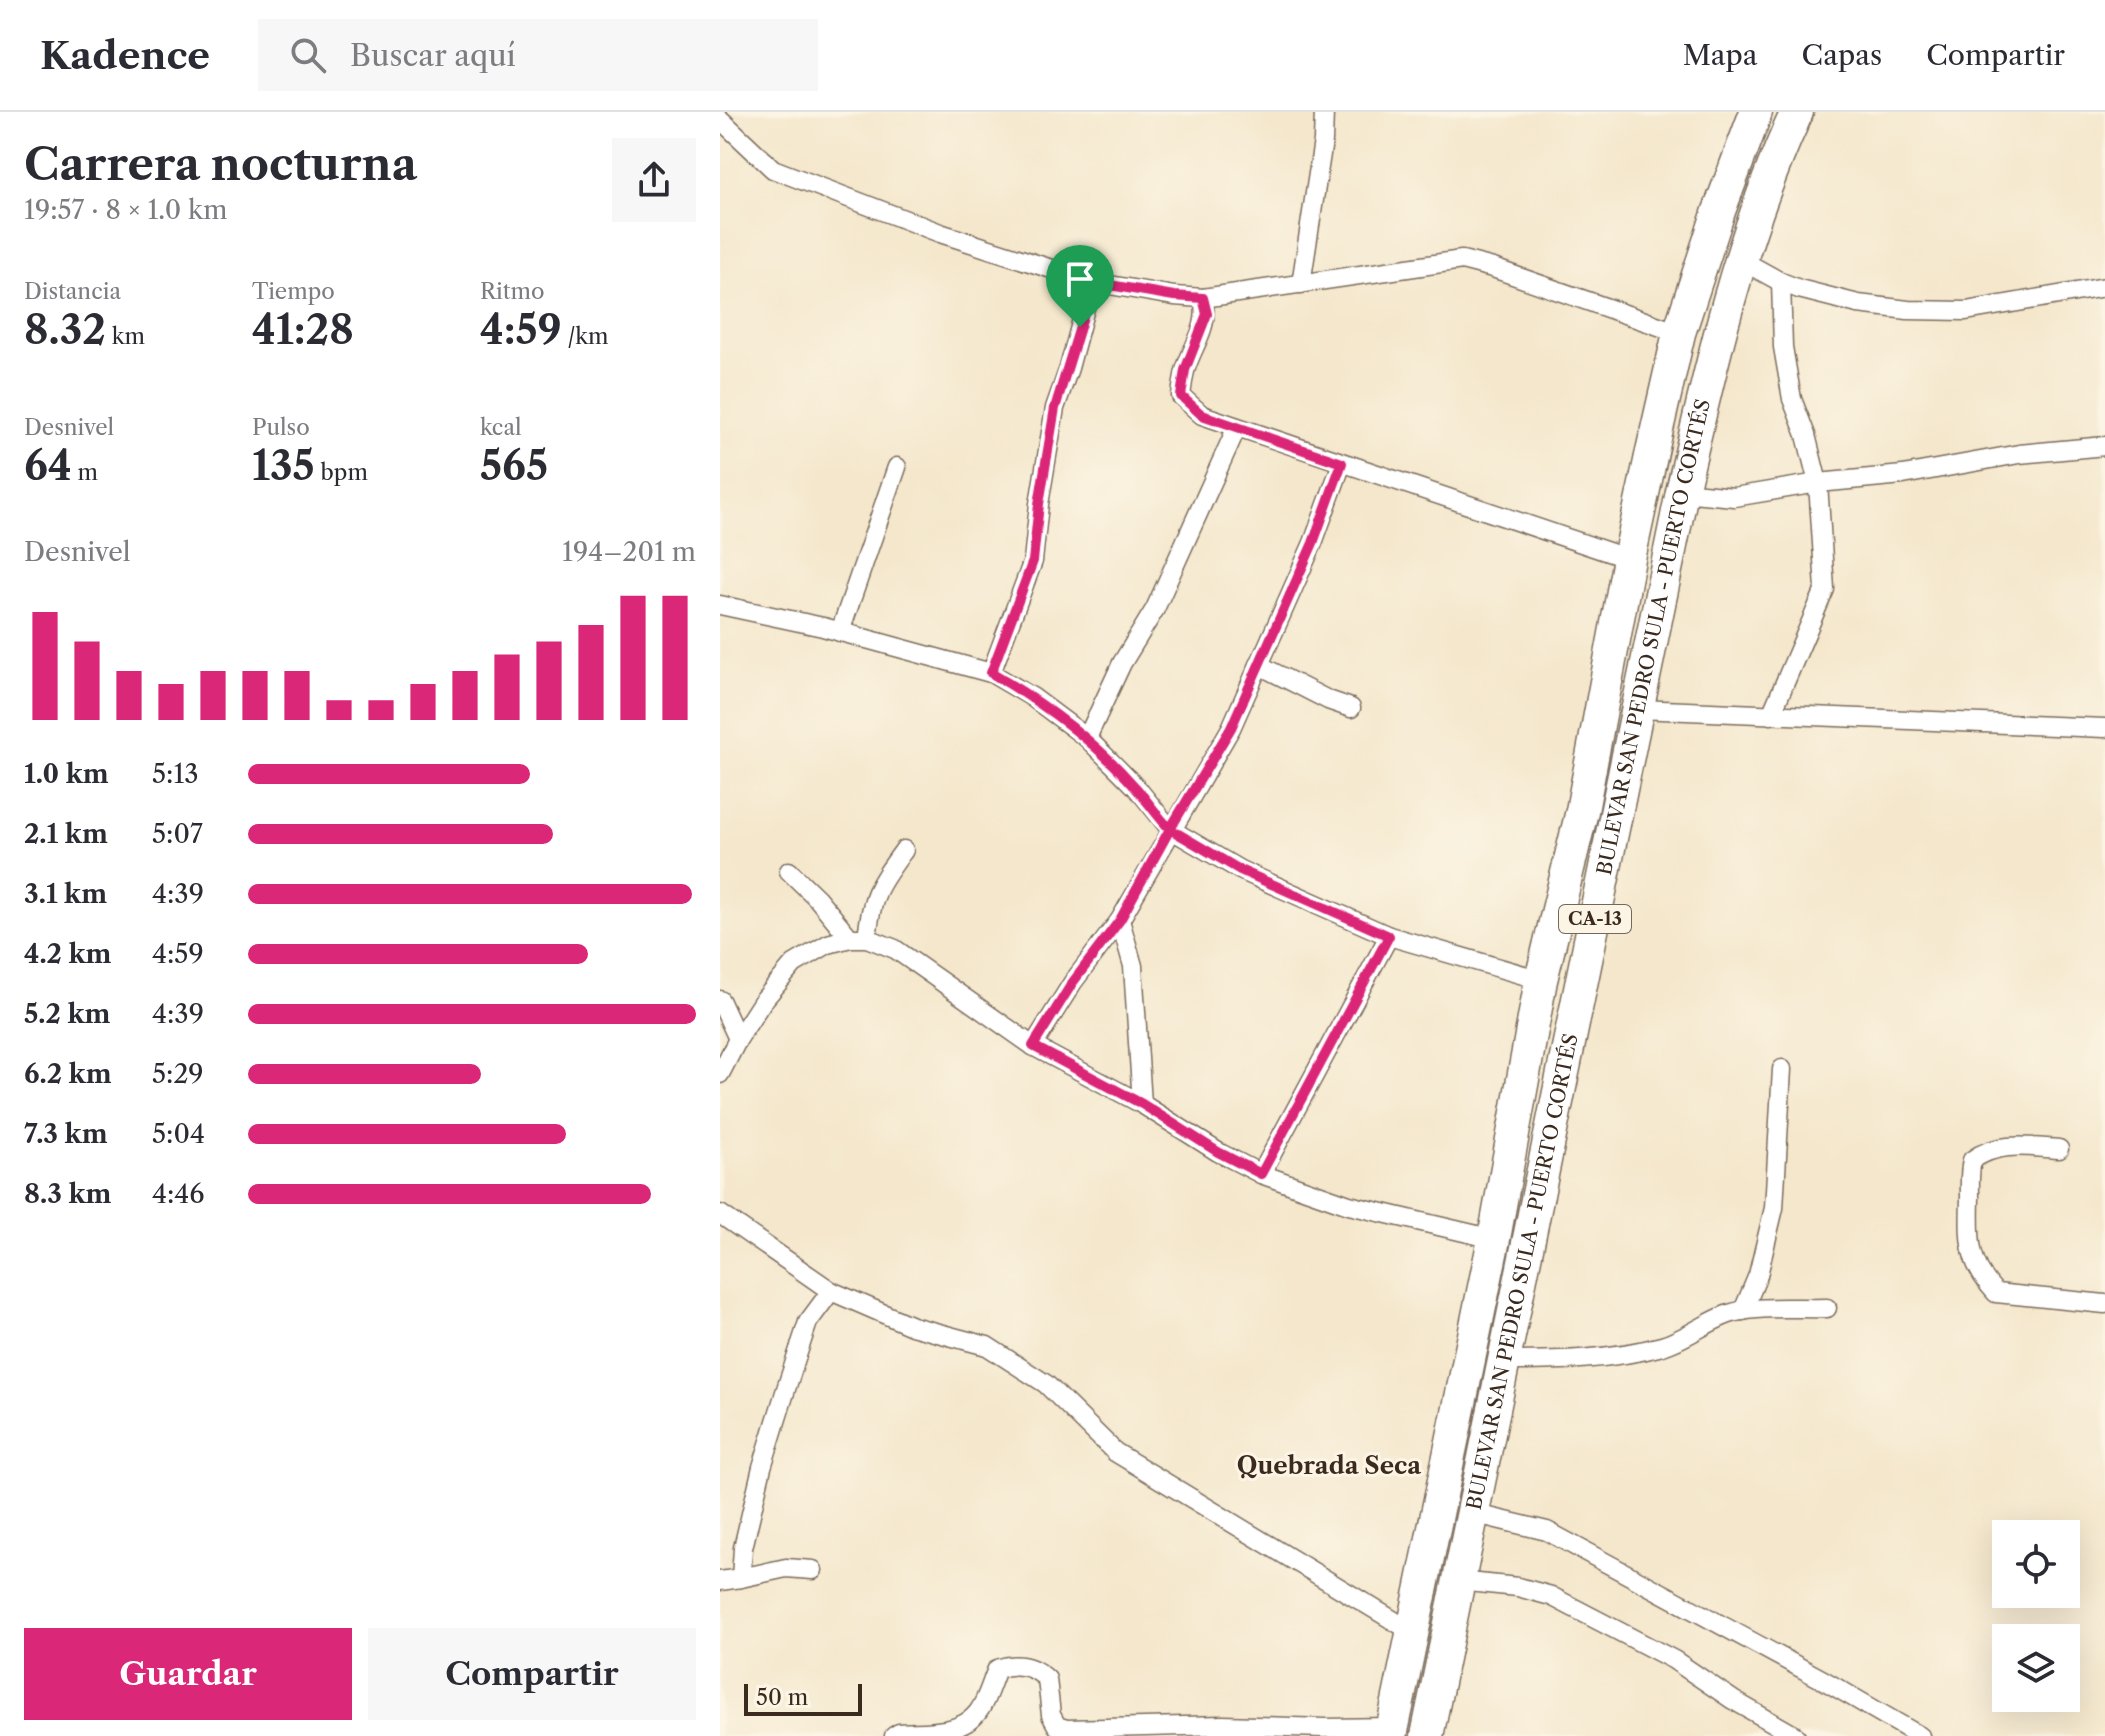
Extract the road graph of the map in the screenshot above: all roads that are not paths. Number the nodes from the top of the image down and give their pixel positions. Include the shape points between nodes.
1 (1324, 112) edge
2 (1756, 112) edge
3 (1797, 112) edge
4 (720, 119) edge
5 (1741, 260) junction
6 (1092, 282) junction
7 (1781, 282) junction
8 (1301, 284) junction
9 (2105, 287) edge
10 (1203, 298) junction
11 (1679, 333) junction
12 (1237, 427) junction
13 (2105, 446) edge
14 (1342, 463) junction
15 (897, 467) dead end
16 (1818, 483) junction
17 (1682, 492) junction
18 (1629, 559) junction
19 (720, 605) edge
20 (840, 632) junction
21 (1259, 665) junction
22 (991, 673) junction
23 (1351, 708) dead end
24 (1638, 709) junction
25 (1771, 715) junction
26 (2105, 728) edge
27 (1087, 738) junction
28 (1170, 829) junction
29 (904, 850) dead end
30 (789, 871) dead end
31 (1120, 920) junction
32 (1389, 936) junction
33 (858, 938) junction
34 (1541, 980) junction
35 (720, 1000) edge
36 (738, 1039) junction
37 (1033, 1046) junction
38 (1782, 1069) dead end
39 (720, 1074) edge
40 (1142, 1104) junction
41 (2059, 1149) dead end
42 (1261, 1174) junction
43 (720, 1214) edge
44 (1494, 1239) junction
45 (831, 1291) junction
46 (2105, 1304) edge
47 (1827, 1308) dead end
48 (1743, 1311) junction
49 (1504, 1361) junction
50 (1472, 1513) junction
51 (813, 1570) dead end
52 (741, 1578) junction
53 (720, 1581) edge
54 (1458, 1581) junction
55 (1414, 1633) junction
56 (1392, 1731) edge
57 (894, 1736) edge
58 (1427, 1736) edge
59 (1796, 1736) edge
60 (1920, 1736) edge

1 - 8 street
2 - 11 highway, BULEVAR SAN PEDRO SULA - PUERTO CORTÉS / CA-13
3 - 5 highway, BULEVAR SAN PEDRO SULA - PUERTO CORTÉS / CA-13
4 - 6 street via 773,169 940,233
5 - 7 street
5 - 17 highway, BULEVAR SAN PEDRO SULA - PUERTO CORTÉS / CA-13
6 - 10 street
6 - 22 street via 1055,408 1033,561
7 - 9 street via 1858,304 1951,311
7 - 16 street via 1783,347 1792,399
8 - 10 street
8 - 11 street via 1462,260
10 - 12 street via 1207,314 1185,370 1181,396 1202,415
11 - 18 highway, BULEVAR SAN PEDRO SULA - PUERTO CORTÉS / CA-13
12 - 14 street
12 - 27 street via 1155,609 1122,663
13 - 16 street
14 - 18 street
14 - 21 street
15 - 20 street
16 - 17 street via 1734,497
16 - 25 street via 1825,589
17 - 24 highway, BULEVAR SAN PEDRO SULA - PUERTO CORTÉS / CA-13
18 - 34 highway, BULEVAR SAN PEDRO SULA - PUERTO CORTÉS / CA-13 via 1582,811
19 - 20 street
20 - 22 street
21 - 23 street
21 - 28 street via 1231,728
22 - 27 street
24 - 25 street
24 - 49 highway, BULEVAR SAN PEDRO SULA - PUERTO CORTÉS / CA-13
25 - 26 street
27 - 28 street
28 - 31 street
28 - 32 street via 1240,870
29 - 33 street via 879,883
30 - 33 street
31 - 37 street
31 - 40 street via 1133,966
32 - 34 street
32 - 42 street
33 - 36 street via 828,944 794,964
33 - 37 street via 895,949
34 - 44 highway, BULEVAR SAN PEDRO SULA - PUERTO CORTÉS / CA-13
35 - 36 street
36 - 39 street
37 - 40 street
38 - 48 street via 1774,1208
40 - 42 street
41 - 46 street via 2008,1146 1972,1160 1973,1259 1996,1293
42 - 44 street via 1349,1205
43 - 45 street
44 - 55 highway, BULEVAR SAN PEDRO SULA - PUERTO CORTÉS / CA-13
45 - 52 street via 808,1322 786,1389 746,1534
45 - 55 street via 912,1326 987,1346 1046,1384 1115,1452
47 - 48 street
48 - 49 street via 1663,1346 1570,1361
49 - 50 highway, BULEVAR SAN PEDRO SULA - PUERTO CORTÉS / CA-13
50 - 54 highway, BULEVAR SAN PEDRO SULA - PUERTO CORTÉS / CA-13
50 - 60 street via 1547,1531
51 - 52 street via 786,1568
52 - 53 street
54 - 58 highway, BULEVAR SAN PEDRO SULA - PUERTO CORTÉS / CA-13
54 - 59 street via 1551,1596 1674,1660
55 - 56 highway, BULEVAR SAN PEDRO SULA - PUERTO CORTÉS / CA-13
56 - 57 street via 1223,1725 1067,1729 1057,1726 1051,1715 1047,1679 1010,1664 997,1669 979,1710 966,1724

